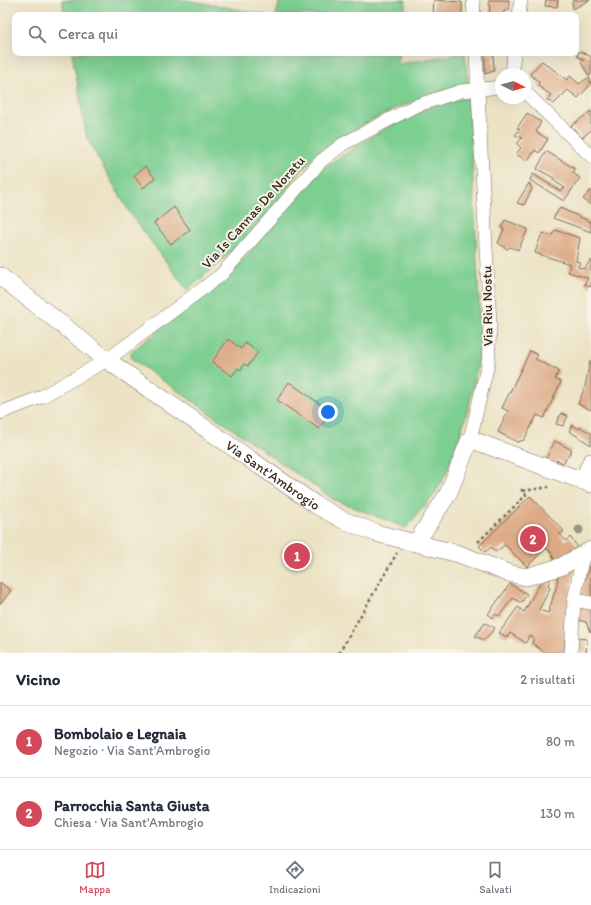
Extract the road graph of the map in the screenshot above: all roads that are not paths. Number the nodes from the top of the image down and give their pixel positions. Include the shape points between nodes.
1 (473, 0) edge
2 (521, 0) edge
3 (474, 12) edge
4 (519, 12) edge
5 (476, 56) edge
6 (514, 56) edge
7 (513, 68) edge
8 (495, 88) edge
9 (478, 89) junction
10 (531, 98) edge
11 (591, 156) edge
12 (0, 276) edge
13 (107, 360) junction
14 (0, 413) edge
15 (470, 439) junction
16 (591, 462) edge
17 (587, 482) edge
18 (410, 541) junction
19 (587, 552) edge
20 (574, 600) junction
21 (591, 603) edge
22 (571, 653) edge

1 - 3 street
2 - 4 street
5 - 9 street, Via Riu Nostu
6 - 7 street
8 - 9 street, Via Is Cannas De Noratu
9 - 13 street, Via Is Cannas De Noratu via 448,95 415,106 344,144 321,161 221,275
9 - 15 street, Via Riu Nostu via 490,325 488,364
10 - 11 street
12 - 13 street, Via Sant'Ambrogio
13 - 14 street, Via Is Cannas De Noratu via 41,397
13 - 18 street, Via Sant'Ambrogio via 316,505 376,533
15 - 17 street
15 - 18 street, Via Riu Nostu via 448,494
16 - 17 street
18 - 19 street, Via Sant'Ambrogio via 466,556 508,573 526,577 560,567
19 - 20 street
20 - 21 street
20 - 22 street

